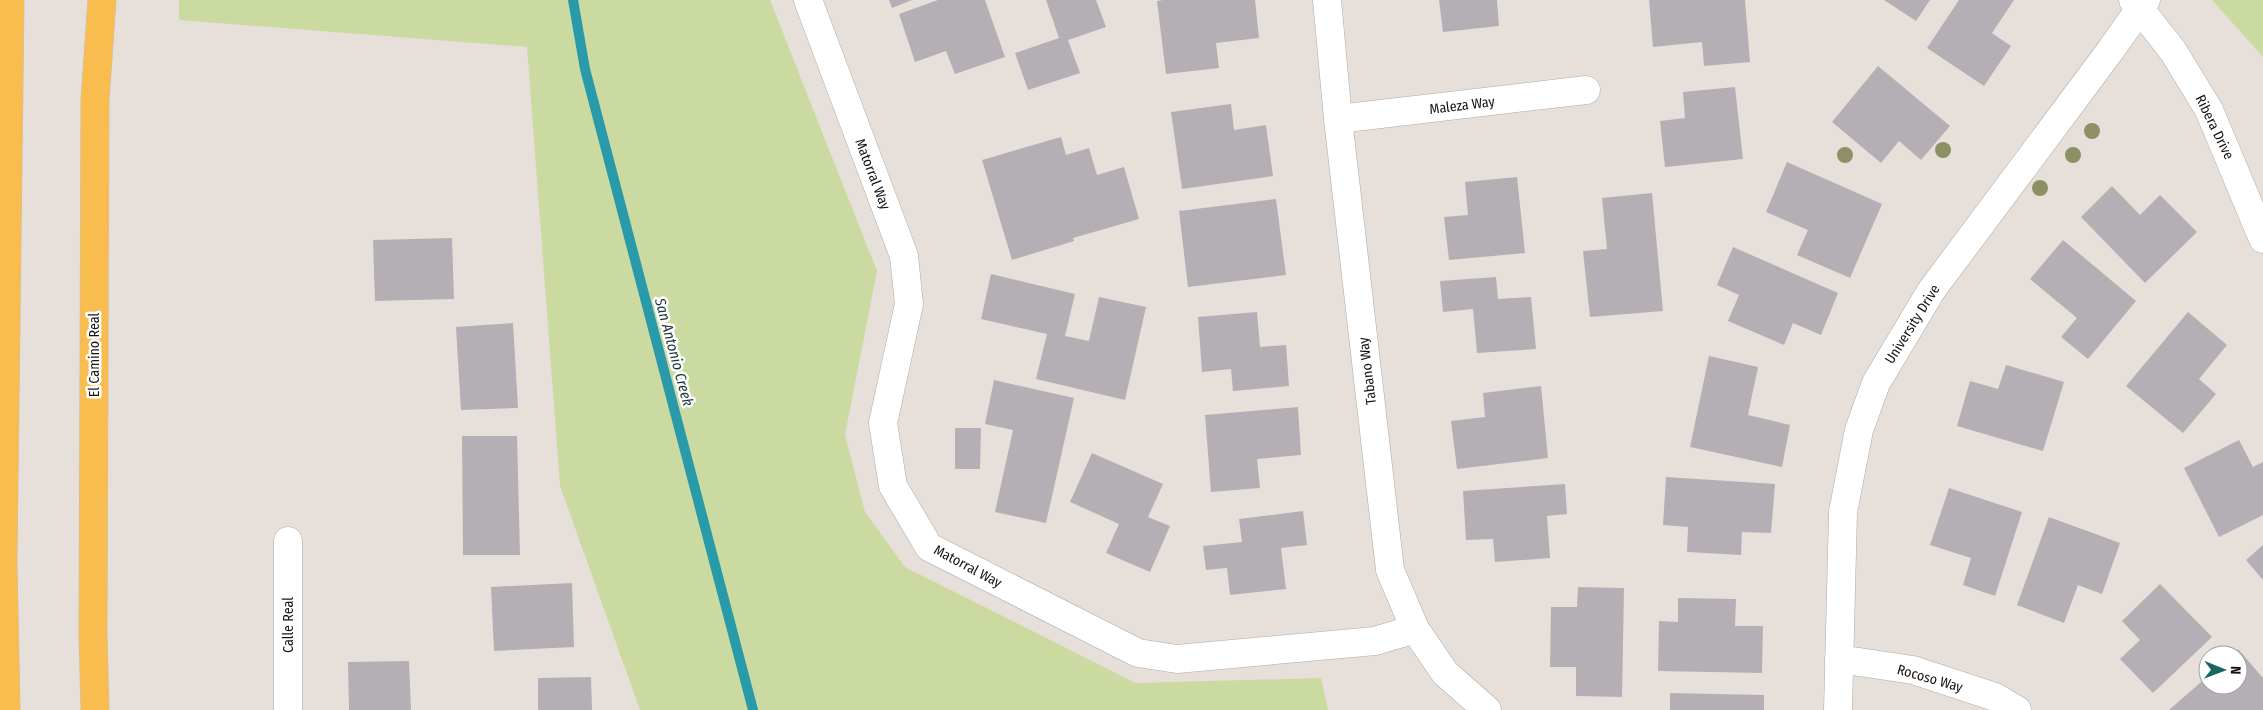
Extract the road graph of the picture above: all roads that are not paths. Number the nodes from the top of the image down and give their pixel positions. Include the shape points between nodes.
1 (10, 0) edge
2 (102, 0) edge
3 (808, 0) edge
4 (1328, 0) edge
5 (2140, 3) edge
6 (1586, 90) dead end
7 (1338, 119) junction
8 (2263, 239) edge
9 (288, 541) dead end
10 (2, 548) edge
11 (1415, 629) junction
12 (1840, 659) junction
13 (6, 710) edge
14 (95, 710) edge
15 (288, 710) edge
16 (1487, 710) edge
17 (1838, 710) edge
18 (2017, 710) edge

1 - 10 highway
2 - 14 highway, El Camino Real via 95,100
3 - 11 street, Matorral Way via 904,256 910,304 883,423 893,486 929,547 1138,653 1177,659 1375,642
4 - 7 street, Tabano Way
5 - 8 street, Ribera Drive via 2209,110
5 - 12 street, University Drive via 1931,291 1876,384 1859,430 1843,512
6 - 7 street, Maleza Way
7 - 11 street, Tabano Way via 1390,570
9 - 15 street, Calle Real
10 - 13 highway
11 - 16 street, Tabano Way via 1445,673
12 - 17 street, University Drive
12 - 18 street, Rocoso Way via 1913,670 1995,697

